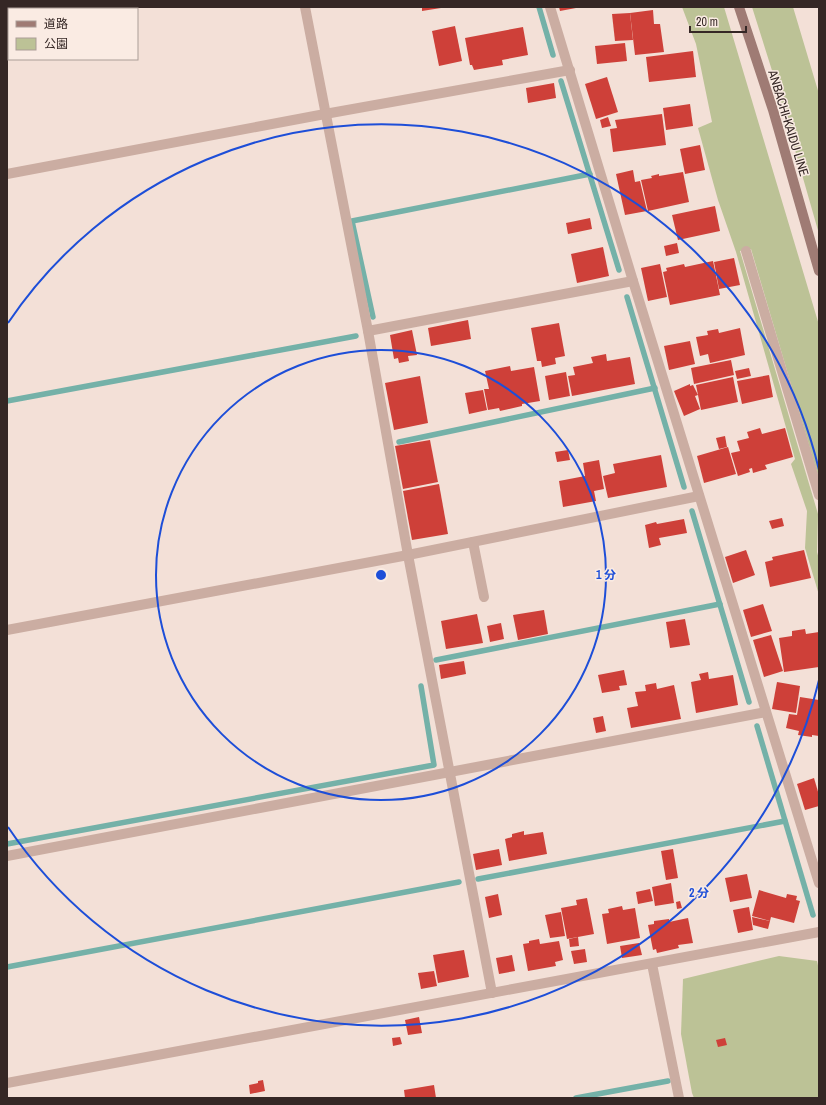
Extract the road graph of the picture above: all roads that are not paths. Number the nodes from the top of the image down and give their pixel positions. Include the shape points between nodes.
1 (305, 7) edge
2 (550, 7) edge
3 (739, 7) edge
4 (570, 70) junction
5 (325, 114) junction
6 (7, 174) edge
7 (746, 252) dead end
8 (819, 271) edge
9 (633, 281) junction
10 (368, 331) junction
11 (819, 495) edge
12 (699, 496) junction
13 (473, 542) junction
14 (408, 556) junction
15 (484, 597) dead end
16 (7, 630) edge
17 (766, 712) junction
18 (449, 772) junction
19 (7, 856) edge
20 (819, 883) edge
21 (819, 932) edge
22 (652, 964) junction
23 (492, 993) junction
24 (7, 1083) edge
25 (679, 1098) edge

1 - 5 street
2 - 4 street
3 - 8 main road, ANBACHI-KAIDU LINE via 773,110
4 - 5 street
4 - 9 street
5 - 6 street
5 - 10 street
7 - 11 street
9 - 10 street
9 - 12 street
10 - 14 street
12 - 13 street
12 - 17 street
13 - 14 street
13 - 15 street
14 - 16 street
14 - 18 street
17 - 18 street
17 - 20 street
18 - 19 street
18 - 23 street
21 - 22 street
22 - 23 street
22 - 25 street
23 - 24 street

